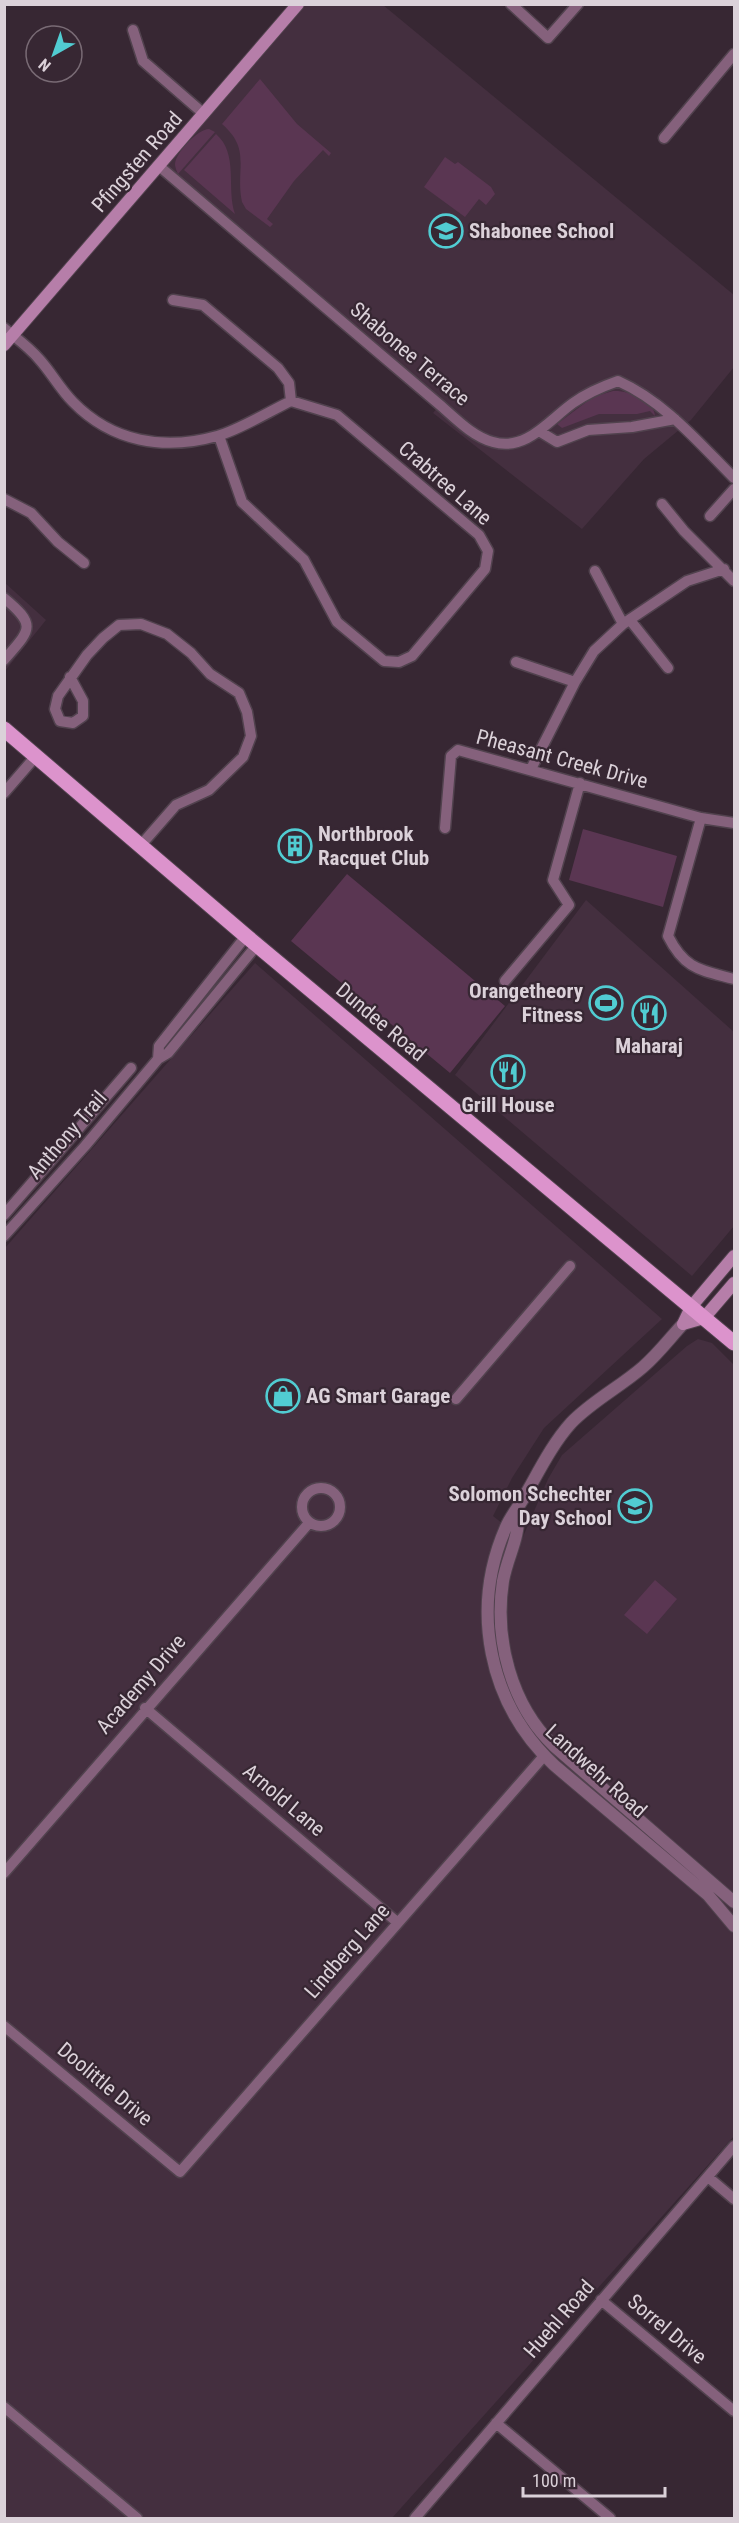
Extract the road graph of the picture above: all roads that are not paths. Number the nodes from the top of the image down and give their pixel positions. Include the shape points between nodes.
1 (298, 4) edge
2 (510, 4) edge
3 (578, 4) edge
4 (132, 30) dead end
5 (735, 54) edge
6 (204, 114) junction
7 (664, 138) dead end
8 (159, 166) junction
9 (173, 300) dead end
10 (7, 336) edge
11 (291, 401) junction
12 (675, 419) junction
13 (539, 431) junction
14 (219, 436) junction
15 (735, 478) edge
16 (735, 489) edge
17 (4, 500) edge
18 (662, 504) dead end
19 (710, 516) dead end
20 (84, 563) dead end
21 (724, 569) junction
22 (595, 571) dead end
23 (735, 581) edge
24 (4, 598) edge
25 (627, 622) junction
26 (4, 660) edge
27 (516, 662) dead end
28 (668, 668) dead end
29 (70, 677) dead end
30 (574, 682) junction
31 (4, 729) edge
32 (36, 756) junction
33 (531, 769) junction
34 (580, 783) junction
35 (4, 793) edge
36 (701, 818) junction
37 (735, 823) edge
38 (446, 828) dead end
39 (141, 845) junction
40 (252, 941) junction
41 (735, 979) edge
42 (505, 981) dead end
43 (131, 1068) dead end
44 (73, 1135) junction
45 (85, 1146) junction
46 (4, 1215) edge
47 (4, 1236) edge
48 (735, 1256) edge
49 (570, 1266) dead end
50 (735, 1283) edge
51 (691, 1307) junction
52 (704, 1318) junction
53 (683, 1324) junction
54 (735, 1343) edge
55 (456, 1399) dead end
56 (518, 1510) junction
57 (309, 1523) dead end
58 (145, 1708) junction
59 (544, 1755) junction
60 (4, 1873) edge
61 (735, 1902) edge
62 (398, 1922) junction
63 (735, 1926) edge
64 (4, 2026) edge
65 (735, 2146) edge
66 (180, 2172) joint
67 (708, 2176) junction
68 (735, 2199) edge
69 (602, 2300) junction
70 (4, 2407) edge
71 (735, 2411) edge
72 (496, 2423) junction
73 (137, 2518) edge
74 (415, 2518) edge
75 (610, 2518) edge

1 - 6 main road, Pfingsten Road
2 - 3 street via 548,38
4 - 6 street via 143,61
5 - 7 street
6 - 8 main road, Pfingsten Road
8 - 10 main road, Pfingsten Road
8 - 13 street, Shabonee Terrace via 478,435 506,443 530,438
9 - 11 street via 203,305 278,368 289,383
10 - 14 street via 38,357 72,401 110,430 132,440 158,444
11 - 14 street
11 - 14 street, Crabtree Lane via 337,415 479,535 489,551 485,569 412,656 399,662 384,661 337,622 304,560 242,502
12 - 13 street via 588,430 557,442
12 - 13 street, Shabonee Terrace via 641,391 618,381 594,389
12 - 15 street
16 - 19 street
17 - 20 street via 31,513 57,542
18 - 21 street
21 - 23 street
21 - 25 street via 687,581
22 - 25 street
24 - 26 street via 23,614 28,633
25 - 28 street
25 - 30 street via 594,651
27 - 30 street
29 - 39 street via 119,625 141,624 167,634 210,674 239,693 243,702 251,736 243,757 209,790 176,806
30 - 33 street
31 - 32 main road, Dundee Road
32 - 35 street
32 - 39 main road, Dundee Road
33 - 34 street, Pheasant Creek Drive
33 - 38 street, Pheasant Creek Drive via 458,750 451,756
34 - 36 street, Pheasant Creek Drive
34 - 42 street via 554,880 569,905
36 - 37 street, Pheasant Creek Drive
36 - 41 street via 668,936 677,954 691,967
39 - 40 main road, Dundee Road
40 - 45 street, Anthony Trail via 168,1053 158,1059
40 - 51 main road, Dundee Road
43 - 44 street, Anthony Trail
44 - 45 street
44 - 46 street, Anthony Trail
45 - 47 street, Anthony Trail
48 - 51 main road, Landwehr Road
49 - 55 street
50 - 52 main road
51 - 52 main road, Dundee Road
51 - 53 main road, Landwehr Road
52 - 53 main road
52 - 54 main road, Dundee Road
53 - 56 street, Landwehr Road via 644,1367 572,1423 546,1458
56 - 59 street, Landwehr Road via 507,1524 494,1561 487,1600 487,1633 506,1701
56 - 61 street, Landwehr Road via 519,1528 504,1579 500,1617 508,1667 529,1715 554,1746
57 - 58 street, Academy Drive
58 - 60 street, Academy Drive
58 - 62 street, Arnold Lane
59 - 62 street, Lindberg Lane
59 - 63 street, Landwehr Road via 708,1894
62 - 66 street, Lindberg Lane
64 - 66 street, Doolittle Drive
65 - 67 street, Huehl Road
67 - 68 street
67 - 69 street, Huehl Road
69 - 71 street, Sorrel Drive
69 - 72 street, Huehl Road
70 - 73 street
72 - 74 street, Huehl Road
72 - 75 street

